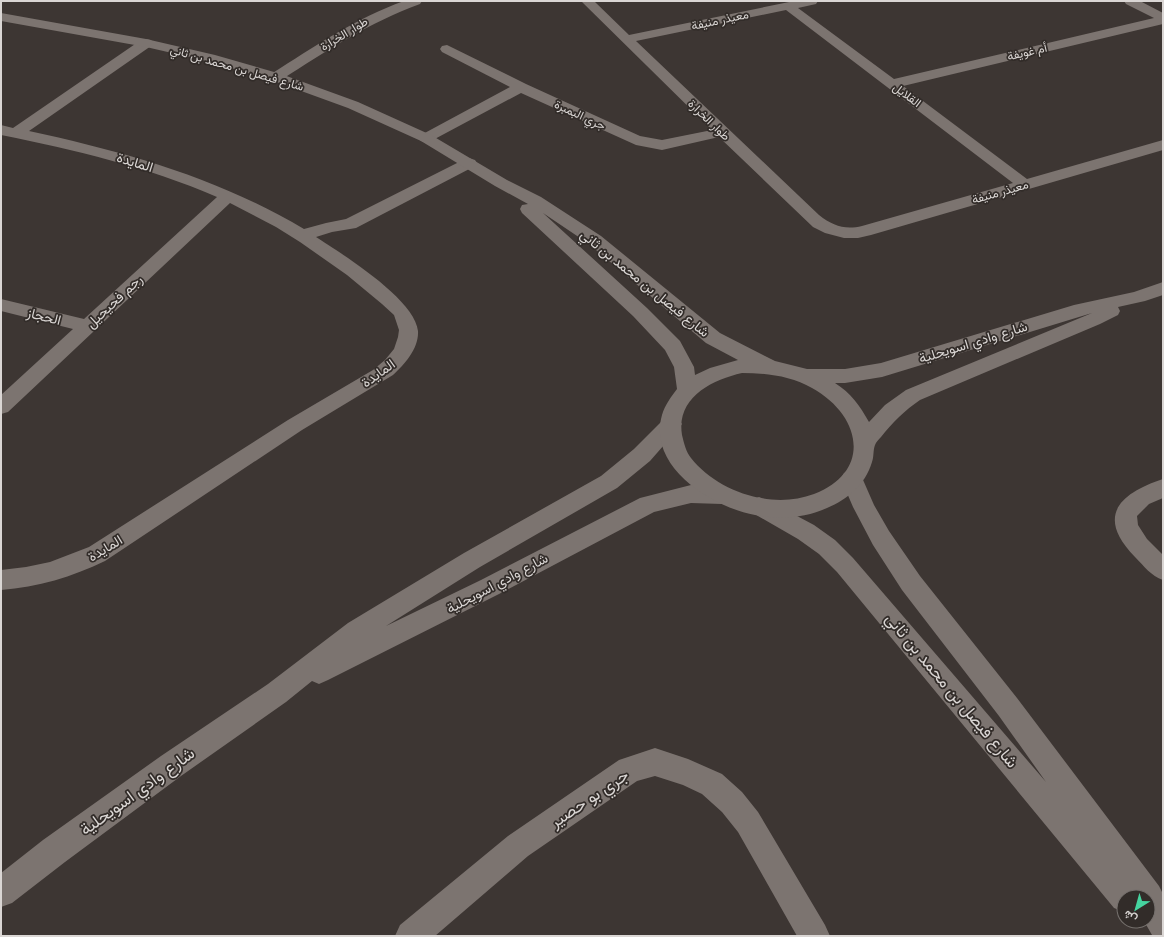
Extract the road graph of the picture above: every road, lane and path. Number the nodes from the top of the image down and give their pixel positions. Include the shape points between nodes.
1 (416, 1) edge
2 (587, 1) edge
3 (812, 1) edge
4 (1130, 1) edge
5 (399, 3) edge
6 (788, 6) junction
7 (1, 17) edge
8 (1163, 19) edge
9 (627, 40) junction
10 (146, 42) junction
11 (447, 49) dead end
12 (276, 77) junction
13 (892, 84) junction
14 (521, 87) junction
15 (9, 132) edge
16 (722, 132) junction
17 (426, 138) junction
18 (1163, 145) edge
19 (468, 163) junction
20 (501, 184) junction
21 (1025, 185) junction
22 (227, 196) junction
23 (350, 224) junction
24 (836, 233) joint
25 (303, 236) junction
26 (323, 249) junction
27 (1163, 288) edge
28 (1138, 296) junction
29 (1, 305) edge
30 (87, 326) junction
31 (770, 367) junction
32 (806, 376) junction
33 (687, 390) junction
34 (1, 407) edge
35 (671, 424) junction
36 (864, 443) junction
37 (852, 479) junction
38 (1163, 488) edge
39 (722, 495) junction
40 (759, 506) junction
41 (1163, 570) edge
42 (1, 580) edge
43 (277, 693) junction
44 (1118, 889) edge
45 (1142, 889) edge
46 (1, 892) edge
47 (1156, 911) edge
48 (1163, 924) edge
49 (411, 936) edge
50 (814, 936) edge

1 - 5 street, طوار الخرارة
2 - 9 street, طوار الخرارة
3 - 6 street, معيذر منيفة
4 - 8 street
5 - 12 street, طوار الخرارة via 356,26
6 - 9 street, معيذر منيفة
6 - 13 street, القلايل
7 - 10 street, شارع فيصل بن محمد بن ثاني
8 - 13 street, أم غويفة
9 - 16 street, طوار الخرارة
10 - 12 street, شارع فيصل بن محمد بن ثاني
10 - 15 street, المايدة
11 - 14 street, جري البمبرة
12 - 17 street, شارع فيصل بن محمد بن ثاني via 353,105
13 - 21 street, القلايل
14 - 16 street, جري البمبرة via 636,140 662,145
14 - 17 street
15 - 22 street, المايدة via 129,159 178,175
16 - 24 street, طوار الخرارة via 823,227
17 - 19 street, شارع فيصل بن محمد بن ثاني
18 - 21 street, معيذر منيفة
19 - 20 street, شارع فيصل بن محمد بن ثاني
19 - 23 street
20 - 31 street, شارع فيصل بن محمد بن ثاني via 535,201 595,240 713,338
20 - 33 street, شارع فيصل بن محمد بن ثاني via 640,312 673,346 684,367
21 - 24 street, معيذر منيفة via 865,232
22 - 25 street, المايدة
22 - 30 street, رجم فحيحيل
23 - 25 street via 334,225
23 - 26 street via 346,233 337,242
25 - 26 street, المايدة
26 - 42 street, المايدة via 362,277 402,313 408,328 406,344 392,365 97,554 50,574
27 - 28 street, شارع وادي اسويحلية
28 - 32 street, شارع وادي اسويحلية via 1081,309 882,370 845,376
28 - 36 street, شارع وادي اسويحلية via 1093,320 913,395 899,403
29 - 30 street, الحجاز
30 - 34 street, رجم فحيحيل
31 - 32 street
31 - 33 street via 729,368 706,376
32 - 36 street via 842,399 858,420
33 - 35 street via 673,411
35 - 39 street via 671,437 683,463 706,486
35 - 43 street, شارع وادي اسويحلية via 641,457 614,479 472,560 357,631
36 - 37 street via 860,468
37 - 40 street via 836,493 813,504 778,508
37 - 45 street, شارع فيصل بن محمد بن ثاني via 881,538 911,583 1008,707
38 - 41 street via 1141,498 1126,513 1126,527 1139,546
39 - 40 street
39 - 43 street, شارع وادي اسويحلية via 691,494 648,504 490,588
40 - 44 street, شارع فيصل بن محمد بن ثاني via 806,532 827,547 845,565
43 - 46 street, شارع وادي اسويحلية via 171,766
47 - 48 street, شارع فيصل بن محمد بن ثاني
49 - 50 street, جري بو حصير via 518,846 629,770 655,762 712,784 732,802 748,822

